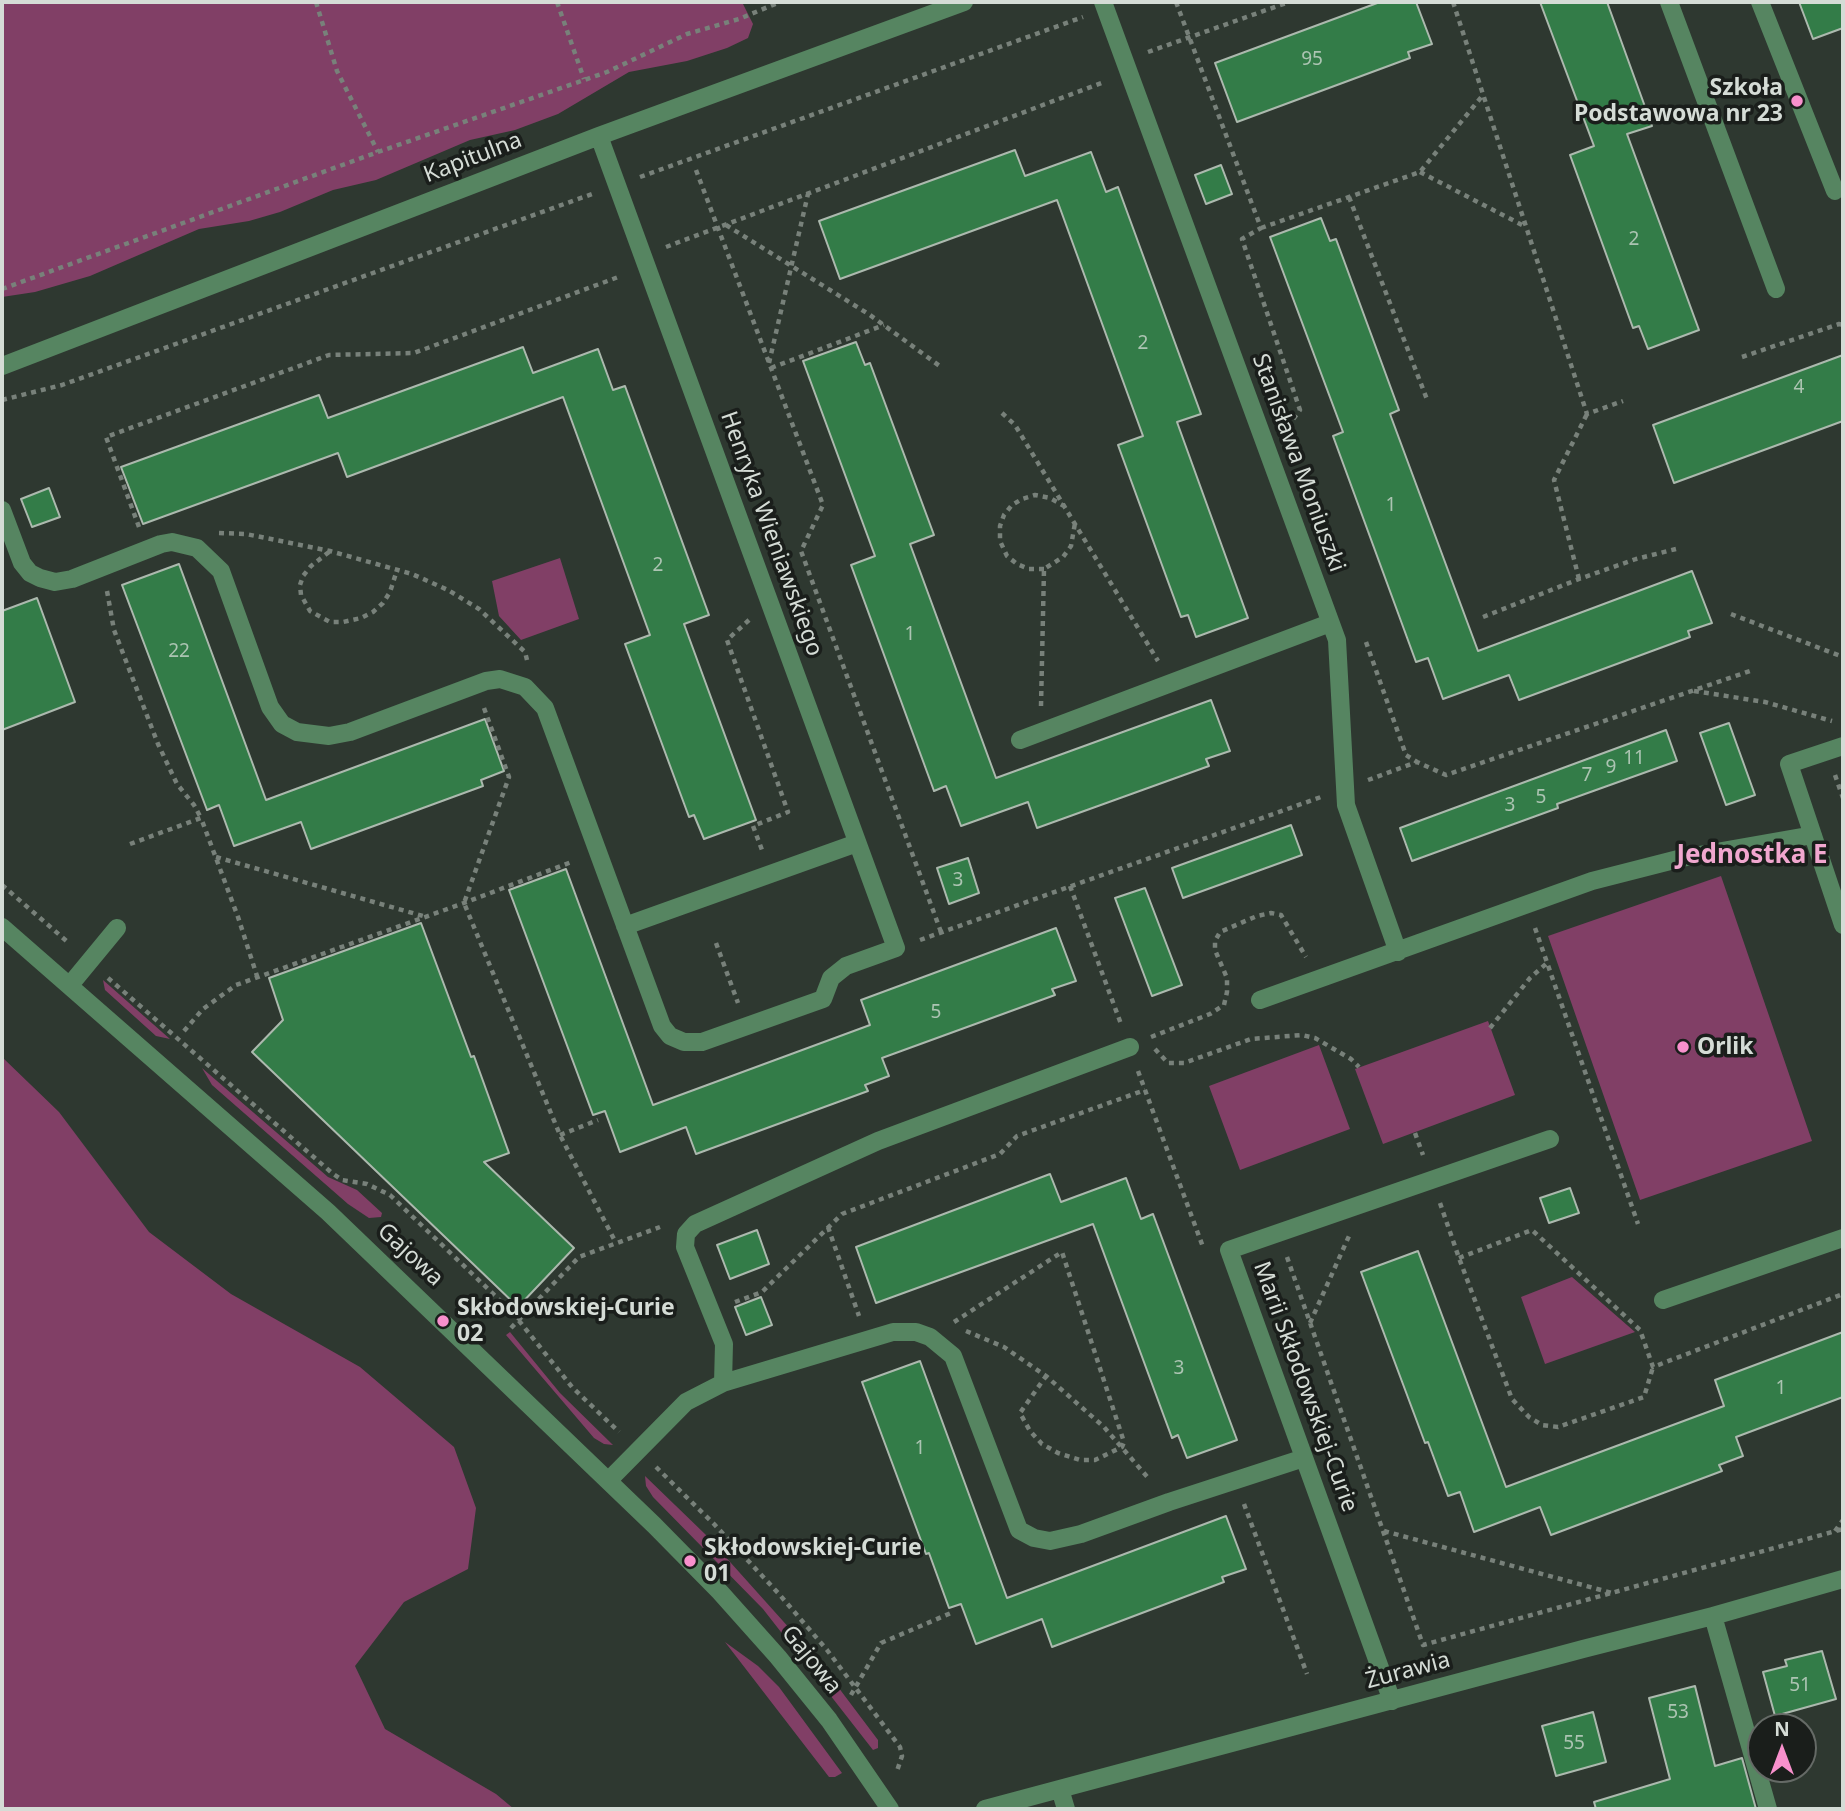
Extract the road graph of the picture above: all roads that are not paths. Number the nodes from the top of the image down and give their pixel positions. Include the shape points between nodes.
1 (964, 2) edge
2 (1669, 2) edge
3 (1760, 2) edge
4 (1104, 6) edge
5 (599, 136) junction
6 (1835, 191) dead end
7 (1776, 289) dead end
8 (2, 366) edge
9 (2, 510) edge
10 (1330, 623) junction
11 (1020, 740) dead end
12 (1843, 746) edge
13 (1812, 835) junction
14 (857, 843) junction
15 (1843, 925) edge
16 (625, 926) junction
17 (2, 927) edge
18 (117, 928) dead end
19 (1398, 951) junction
20 (70, 985) junction
21 (1260, 1000) dead end
22 (1130, 1047) road end
23 (1550, 1139) dead end
24 (1843, 1238) edge
25 (1663, 1300) dead end
26 (723, 1383) junction
27 (1304, 1458) junction
28 (609, 1480) junction
29 (1843, 1579) edge
30 (1713, 1616) junction
31 (1392, 1701) junction
32 (1060, 1789) junction
33 (890, 1809) edge
34 (985, 1809) edge
35 (1066, 1809) edge
36 (1768, 1809) edge

1 - 5 street, Kapitulna
2 - 7 street
3 - 6 street
4 - 10 street, Stanisława Moniuszki
5 - 8 street, Kapitulna
5 - 14 street, Henryka Wieniawskiego
9 - 16 street via 22,563 40,579 55,582 161,544 197,548 221,572 270,706 282,724 297,732 329,736 350,732 500,679 524,687 545,708
10 - 11 street
10 - 19 street, Stanisława Moniuszki via 1337,640 1346,805
12 - 13 street via 1789,764
13 - 15 street
13 - 19 street via 1682,858 1592,881
14 - 16 street
14 - 16 street, Henryka Wieniawskiego via 896,948 846,966 831,978 823,999 747,1027 702,1042 670,1036 662,1026
17 - 20 street, Gajowa
18 - 20 street
19 - 21 street
20 - 28 street, Gajowa via 328,1212
22 - 26 street via 878,1141 695,1224 686,1234 685,1247 724,1344
23 - 27 street, Marii Skłodowskiej-Curie via 1229,1250
24 - 25 street
26 - 27 street via 893,1332 916,1332 930,1338 953,1356 1020,1530 1050,1541
26 - 28 street via 686,1402
27 - 31 street, Marii Skłodowskiej-Curie
28 - 33 street, Gajowa via 748,1622 829,1720
29 - 30 street, Żurawia
30 - 31 street, Żurawia
30 - 36 street
31 - 32 street, Żurawia
32 - 34 street, Żurawia
32 - 35 street

